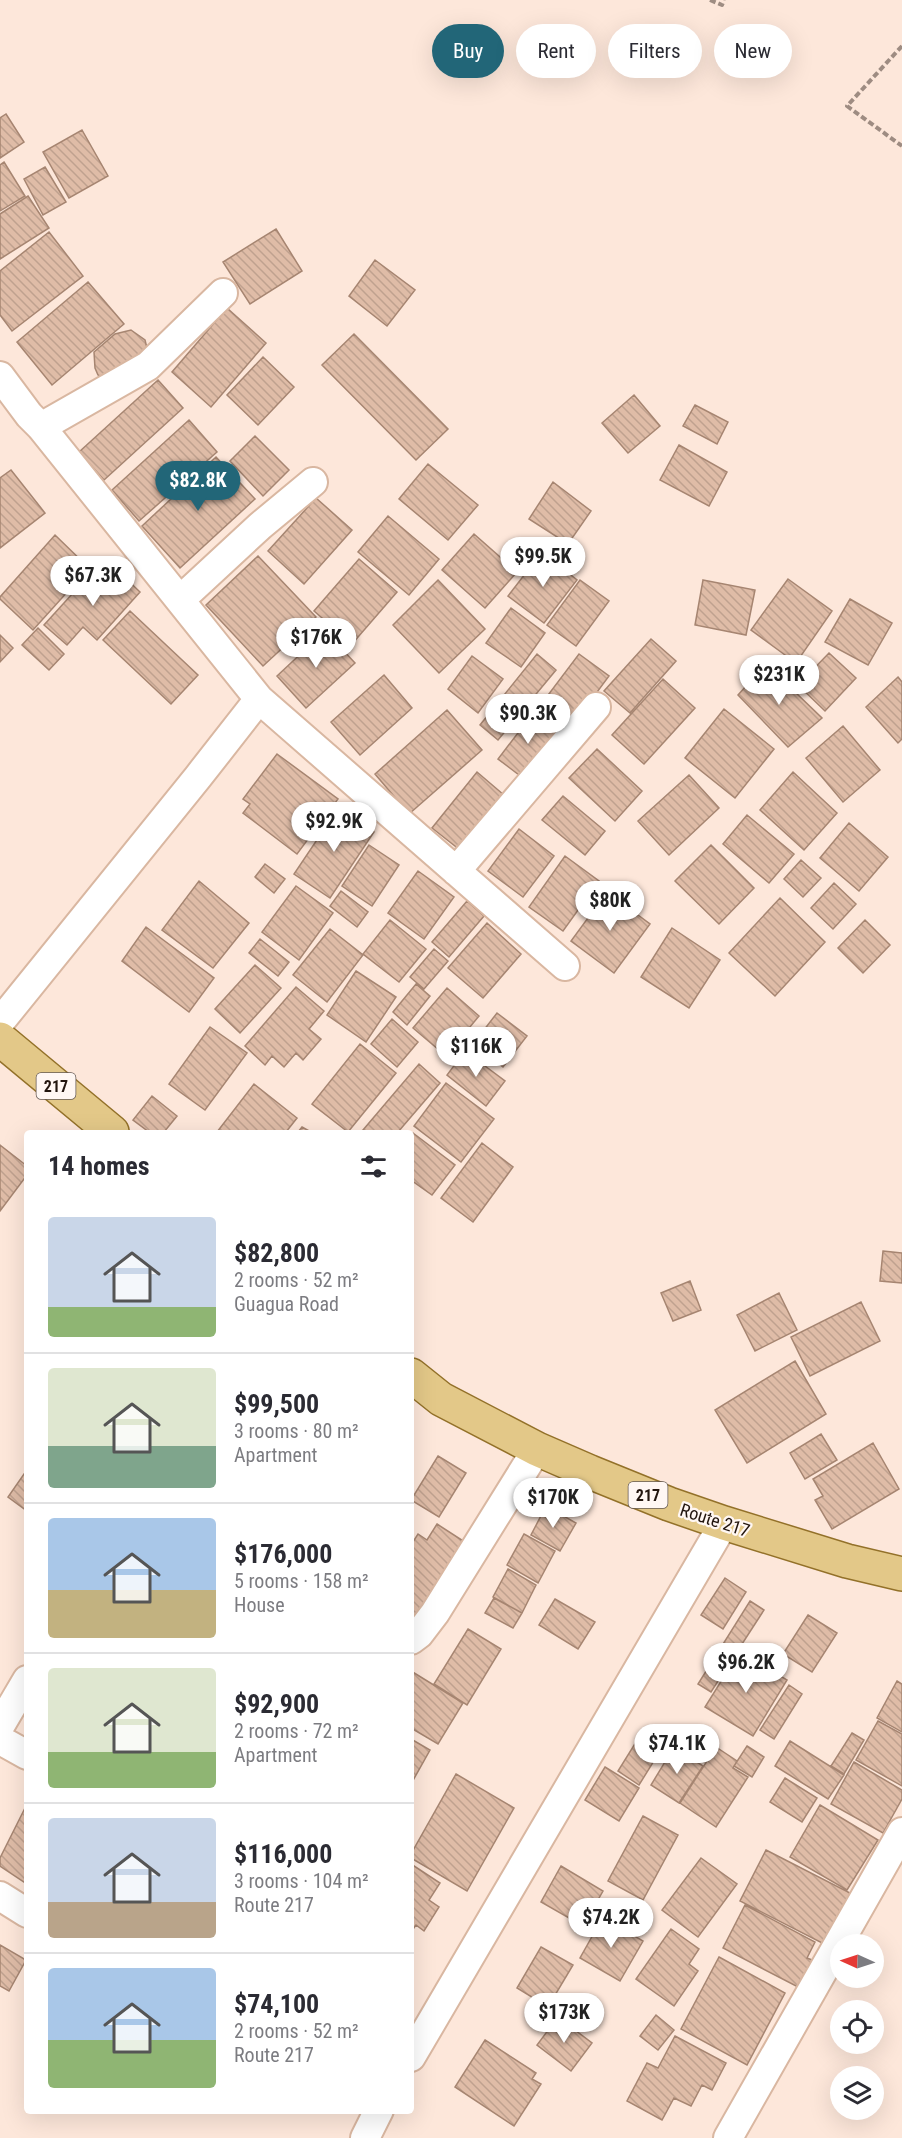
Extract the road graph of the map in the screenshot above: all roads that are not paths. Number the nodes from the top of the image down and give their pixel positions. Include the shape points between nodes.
1 (223, 293) dead end
2 (0, 376) edge
3 (0, 399) edge
4 (35, 421) junction
5 (313, 482) dead end
6 (180, 600) junction
7 (259, 699) junction
8 (596, 707) dead end
9 (456, 872) junction
10 (565, 966) dead end
11 (0, 1022) edge
12 (0, 1039) edge
13 (110, 1130) edge
14 (414, 1377) edge
15 (537, 1449) junction
16 (724, 1523) junction
17 (902, 1574) edge
18 (414, 1638) edge
19 (24, 1685) edge
20 (0, 1726) edge
21 (0, 1740) edge
22 (24, 1753) edge
23 (898, 1847) edge
24 (0, 1896) edge
25 (24, 1911) edge
26 (414, 2052) edge
27 (378, 2114) edge
28 (365, 2138) edge
29 (728, 2138) edge

1 - 4 street via 148,366
2 - 4 street
3 - 4 street
4 - 6 street
5 - 6 street
6 - 7 street
7 - 9 street
7 - 11 street
8 - 9 street
9 - 10 street
12 - 13 main road, 217
14 - 15 main road, Route 217 / 217 via 441,1399
15 - 16 main road, Route 217 / 217
15 - 18 street via 435,1614
16 - 17 main road, Route 217 / 217
16 - 26 street
19 - 20 street
21 - 22 street
23 - 29 street
24 - 25 street
27 - 28 street

